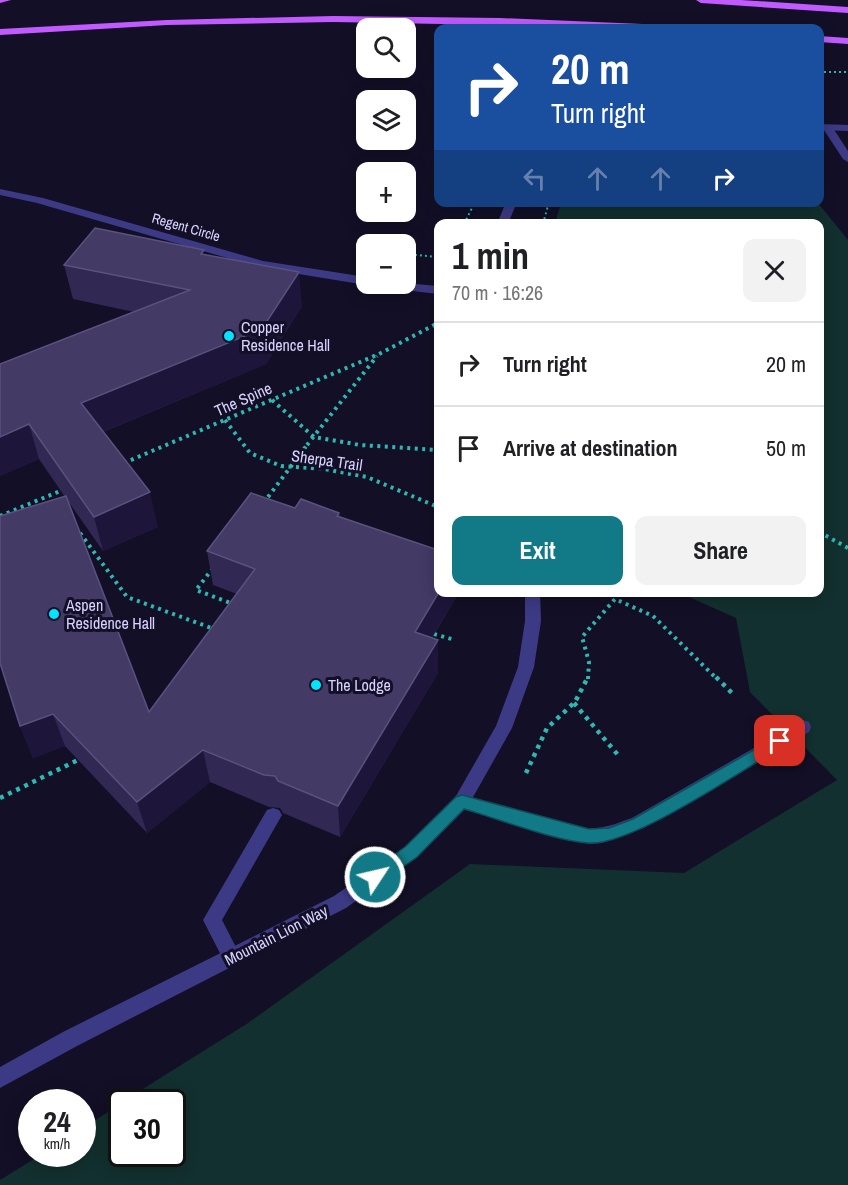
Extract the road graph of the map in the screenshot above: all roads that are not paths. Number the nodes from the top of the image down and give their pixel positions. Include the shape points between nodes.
1 (0, 0) edge
2 (6, 0) edge
3 (701, 0) edge
4 (848, 10) edge
5 (580, 24) edge
6 (0, 32) edge
7 (824, 39) edge
8 (848, 41) edge
9 (824, 127) edge
10 (824, 128) edge
11 (848, 128) edge
12 (848, 159) edge
13 (0, 192) edge
14 (356, 279) edge
15 (416, 287) edge
16 (434, 290) edge
17 (532, 597) edge
18 (803, 728) dead end
19 (462, 801) junction
20 (273, 815) edge
21 (232, 957) junction
22 (0, 1078) edge

1 - 2 main road
3 - 4 main road
5 - 6 main road via 342,19 190,21
7 - 8 main road
9 - 11 street
10 - 12 street
13 - 14 street, Regent Circle via 262,264
15 - 16 street
17 - 19 street, Mountain Lion Way via 534,621 526,667 504,728
18 - 19 street via 638,823 609,834 568,832
19 - 21 street, Mountain Lion Way via 411,852 340,902
20 - 21 street via 212,920
21 - 22 street, Mountain Lion Way

